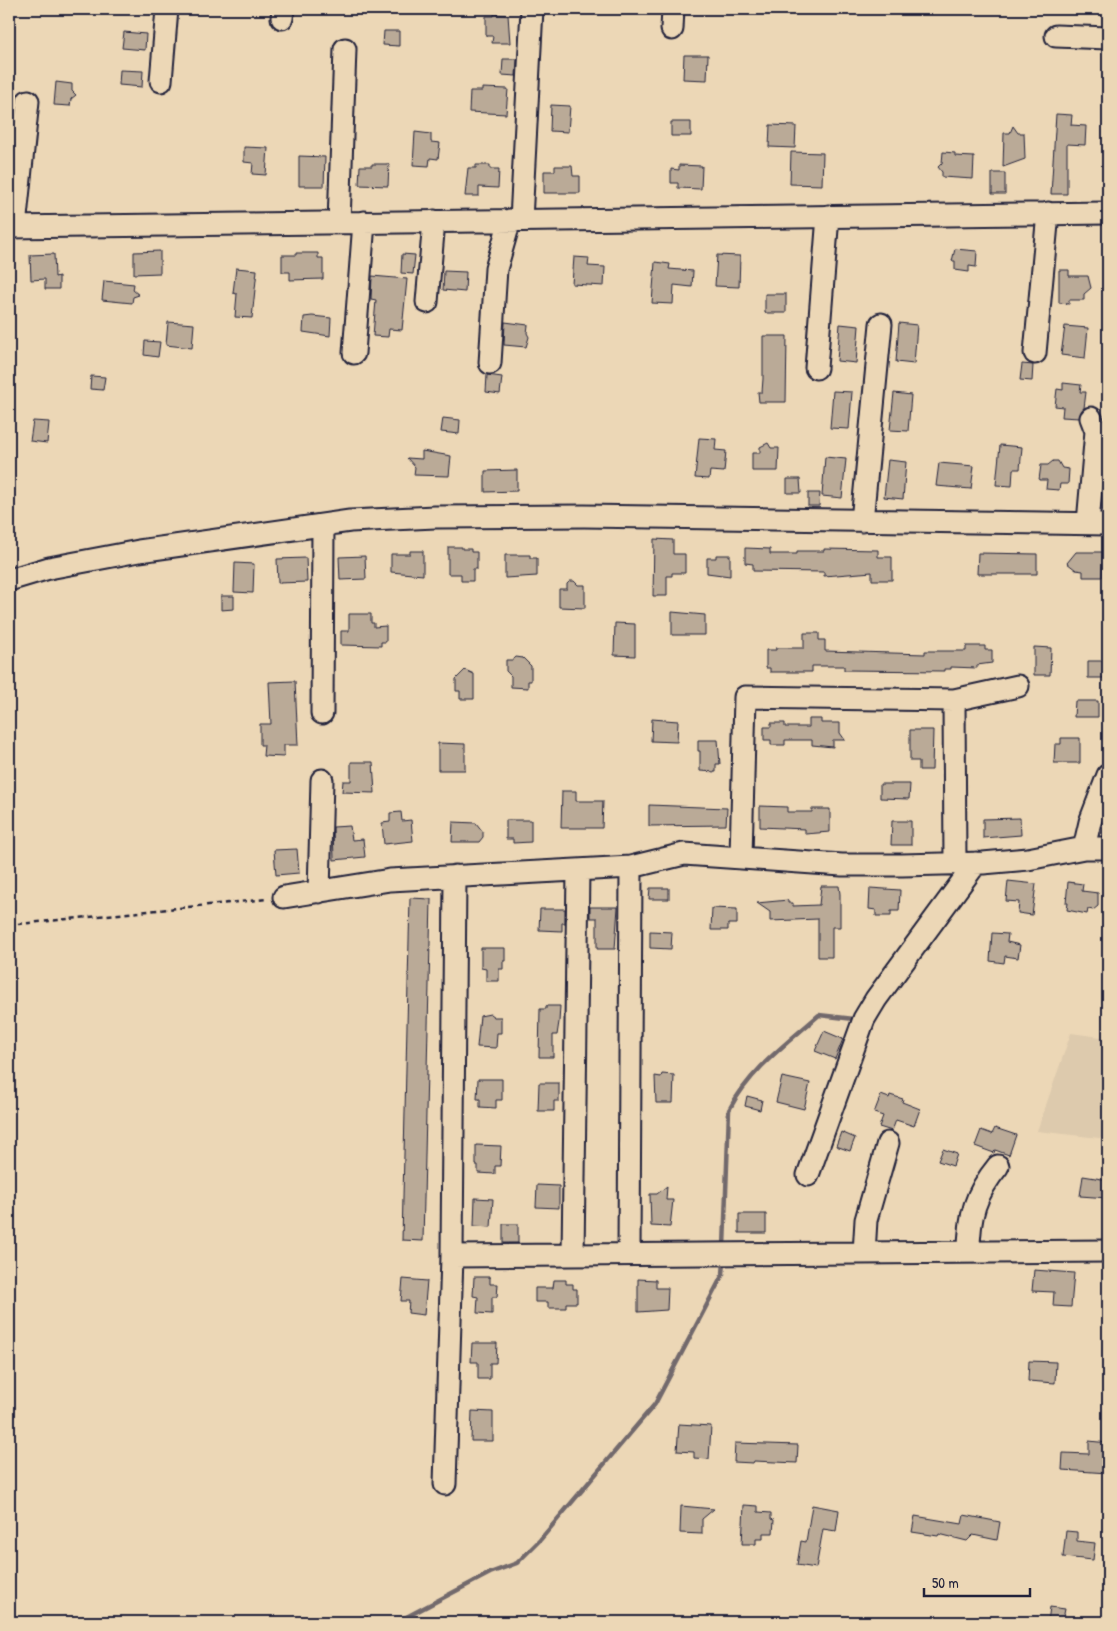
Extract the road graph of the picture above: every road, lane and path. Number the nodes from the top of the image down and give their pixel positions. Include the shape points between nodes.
1 (167, 9) edge
2 (532, 9) edge
3 (1056, 36) dead end
4 (1108, 38) edge
5 (345, 49) dead end
6 (161, 81) dead end
7 (28, 100) dead end
8 (1048, 212) junction
9 (1108, 212) edge
10 (828, 216) junction
11 (516, 220) junction
12 (434, 221) junction
13 (364, 222) junction
14 (339, 223) junction
15 (12, 227) edge
16 (427, 302) dead end
17 (881, 324) dead end
18 (354, 353) dead end
19 (1035, 353) dead end
20 (490, 363) dead end
21 (816, 368) dead end
22 (1090, 418) dead end
23 (862, 520) junction
24 (1098, 524) edge
25 (323, 525) junction
26 (9, 580) edge
27 (1018, 686) dead end
28 (954, 700) junction
29 (322, 713) dead end
30 (1108, 775) edge
31 (322, 780) dead end
32 (1084, 848) junction
33 (1108, 848) edge
34 (741, 857) junction
35 (955, 863) junction
36 (976, 863) junction
37 (631, 867) junction
38 (578, 870) junction
39 (455, 876) junction
40 (319, 892) junction
41 (284, 897) joint
42 (9, 926) edge
43 (888, 1143) dead end
44 (998, 1166) dead end
45 (808, 1174) dead end
46 (1108, 1251) edge
47 (969, 1252) junction
48 (864, 1253) junction
49 (629, 1254) junction
50 (573, 1255) junction
51 (452, 1256) junction
52 (446, 1484) dead end

1 - 6 street
2 - 11 street
3 - 4 street
5 - 14 street
7 - 15 street
8 - 9 street
8 - 10 street
8 - 19 street
10 - 11 street
10 - 21 street
11 - 12 street
11 - 20 street via 496,269
12 - 13 street
12 - 16 street
13 - 14 street
13 - 18 street
14 - 15 street
17 - 23 street
22 - 24 street via 1096,431
23 - 24 street
23 - 25 street via 444,517
25 - 26 street via 139,551 50,568
25 - 29 street
27 - 28 street
28 - 34 street via 745,698
28 - 35 street
30 - 32 street
31 - 40 street
32 - 33 street
32 - 36 street via 1028,859
34 - 35 street via 842,866
34 - 37 street via 684,854
35 - 36 street
36 - 45 street via 864,1019
37 - 38 street
37 - 49 street
38 - 39 street
38 - 50 street
39 - 40 street via 390,880
39 - 51 street
40 - 41 street
41 - 42 path
43 - 48 street via 866,1220
44 - 47 street via 983,1184 974,1208 969,1227
46 - 47 street
47 - 48 street
48 - 49 street
49 - 50 street
50 - 51 street
51 - 52 street

